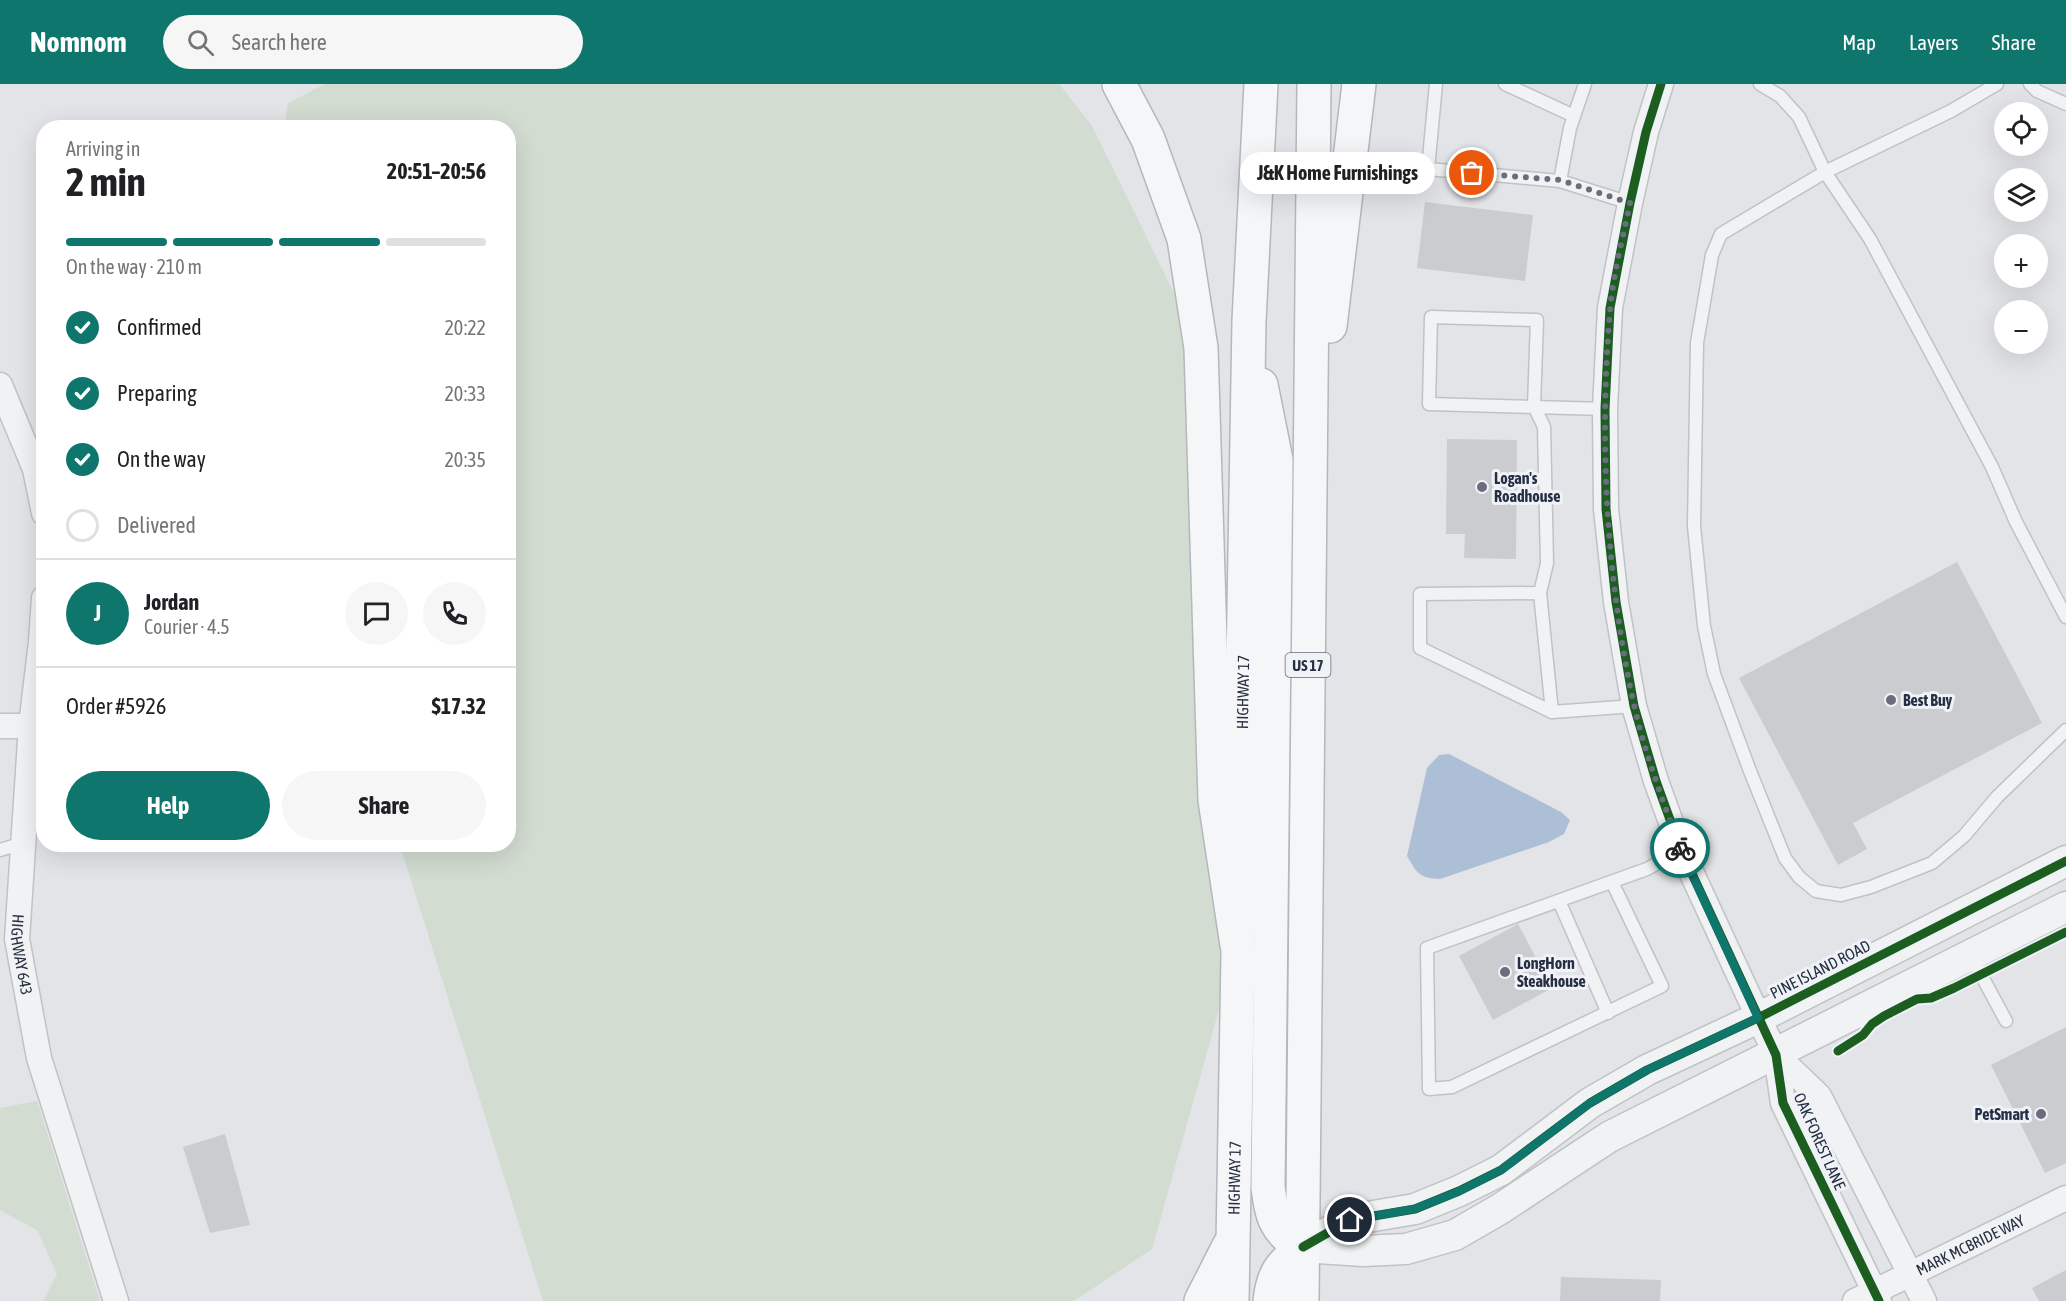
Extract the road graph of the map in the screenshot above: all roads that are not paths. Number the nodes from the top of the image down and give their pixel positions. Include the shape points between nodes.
1 (1119, 84) edge
2 (1261, 84) edge
3 (1314, 84) edge
4 (1359, 84) edge
5 (1436, 84) edge
6 (1505, 84) edge
7 (1585, 84) edge
8 (1661, 84) edge
9 (1760, 84) edge
10 (1997, 84) edge
11 (2030, 84) edge
12 (2066, 104) edge
13 (1574, 116) junction
14 (1825, 172) junction
15 (1560, 180) junction
16 (1630, 203) junction
17 (1249, 321) junction
18 (0, 385) edge
19 (1534, 406) junction
20 (1605, 409) junction
21 (36, 474) edge
22 (1310, 498) junction
23 (1540, 592) junction
24 (2066, 617) edge
25 (36, 684) edge
26 (1634, 706) junction
27 (1552, 712) junction
28 (0, 726) edge
29 (31, 726) junction
30 (2066, 730) edge
31 (23, 843) junction
32 (0, 850) edge
33 (1680, 850) junction
34 (2066, 861) edge
35 (1612, 882) junction
36 (1559, 901) junction
37 (2066, 907) edge
38 (1237, 945) junction
39 (1970, 955) junction
40 (1608, 1013) junction
41 (1758, 1018) junction
42 (2006, 1021) dead end
43 (1776, 1055) junction
44 (2066, 1198) edge
45 (1233, 1240) junction
46 (1303, 1247) junction
47 (1910, 1274) junction
48 (1869, 1298) edge
49 (116, 1301) edge
50 (1201, 1301) edge
51 (1232, 1301) edge
52 (1270, 1301) edge
53 (1302, 1301) edge
54 (1924, 1301) edge

1 - 38 highway via 1148,139 1184,239 1201,348 1215,800
2 - 17 highway, HIGHWAY 17
3 - 22 highway, US 17
4 - 22 highway
5 - 15 lane via 1428,169
6 - 13 lane
7 - 13 lane
8 - 16 street, OAK FOREST LANE
9 - 14 lane via 1780,96 1799,117
10 - 14 lane via 1951,111
11 - 12 lane
13 - 15 lane
14 - 24 lane via 1901,295 1992,466 2016,522
14 - 30 lane via 1721,234 1712,255 1697,343 1694,526 1704,626 1714,674 1785,858 1816,891 1841,895 1932,862 1964,836 1997,797
15 - 16 lane
16 - 20 street, OAK FOREST LANE via 1610,308
17 - 38 highway, HIGHWAY 17
17 - 46 highway via 1276,460 1268,1187 1275,1222 1290,1240
18 - 21 street
19 - 19 lane via 1537,320 1431,317 1429,404
19 - 20 lane
19 - 23 lane via 1544,427 1547,563
20 - 26 street, OAK FOREST LANE via 1606,509 1616,602
22 - 46 highway, US 17
23 - 27 lane
23 - 27 lane via 1420,594 1420,648
25 - 29 street, HIGHWAY 643
26 - 27 lane
26 - 33 street, OAK FOREST LANE
28 - 29 street
29 - 31 street, HIGHWAY 643
31 - 32 lane
31 - 49 street, HIGHWAY 643 via 17,939 39,1058
33 - 35 lane via 1647,869
33 - 41 street, OAK FOREST LANE
34 - 41 street, PINE ISLAND ROAD
35 - 36 lane
35 - 40 lane via 1662,986
36 - 40 lane
36 - 40 lane via 1427,948 1429,1089 1452,1087
37 - 39 street
38 - 45 highway, HIGHWAY 17
39 - 42 lane
39 - 43 street
41 - 43 street, OAK FOREST LANE
41 - 46 street, PINE ISLAND ROAD via 1647,1070 1590,1103 1501,1170 1460,1191 1414,1209 1350,1220
43 - 46 street via 1609,1137 1455,1235 1407,1249
43 - 47 street, OAK FOREST LANE via 1819,1096
43 - 48 street, OAK FOREST LANE via 1783,1103
44 - 47 street, MARK MCBRIDE WAY
45 - 50 highway
45 - 51 highway, HIGHWAY 17
46 - 52 highway via 1276,1273
46 - 53 highway, US 17
47 - 48 street, MARK MCBRIDE WAY
47 - 54 street, OAK FOREST LANE

